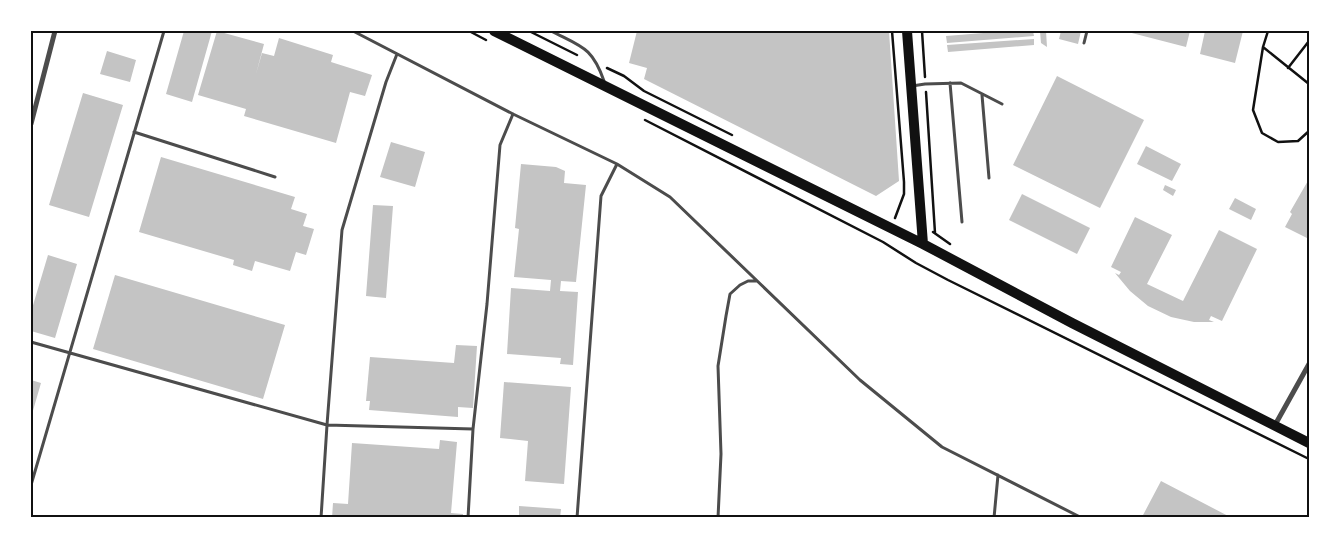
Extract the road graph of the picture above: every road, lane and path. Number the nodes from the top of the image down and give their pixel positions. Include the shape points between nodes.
1 (55, 31) edge
2 (164, 31) edge
3 (353, 31) edge
4 (469, 31) edge
5 (494, 31) edge
6 (529, 31) edge
7 (551, 31) edge
8 (892, 31) edge
9 (907, 31) edge
10 (922, 31) edge
11 (1087, 31) edge
12 (1268, 31) edge
13 (487, 40) dead end
14 (1309, 41) edge
15 (1084, 43) dead end
16 (1264, 47) junction
17 (397, 54) junction
18 (598, 64) junction
19 (1288, 68) junction
20 (950, 83) junction
21 (926, 84) junction
22 (1309, 84) edge
23 (912, 86) junction
24 (606, 87) junction
25 (982, 94) junction
26 (1002, 104) dead end
27 (513, 114) junction
28 (638, 117) dead end
29 (31, 124) edge
30 (1309, 131) edge
31 (134, 132) junction
32 (738, 138) dead end
33 (617, 164) junction
34 (275, 177) dead end
35 (989, 178) dead end
36 (896, 217) dead end
37 (962, 222) dead end
38 (935, 233) dead end
39 (923, 244) junction
40 (758, 281) junction
41 (31, 342) edge
42 (70, 353) junction
43 (1309, 364) edge
44 (327, 426) junction
45 (1274, 426) junction
46 (473, 430) junction
47 (1309, 443) edge
48 (1309, 459) edge
49 (998, 475) junction
50 (31, 485) edge
51 (321, 518) edge
52 (468, 518) edge
53 (577, 518) edge
54 (718, 518) edge
55 (994, 518) edge
56 (1082, 518) edge

1 - 29 street
2 - 31 lane
3 - 17 lane
4 - 13 path
5 - 24 main road
6 - 18 path
7 - 18 lane via 587,49
8 - 36 path via 904,182 904,194
9 - 23 main road
10 - 21 path
11 - 15 lane
12 - 16 path
14 - 19 path
16 - 19 path
16 - 30 path via 1253,110 1262,133 1278,142 1298,141
17 - 27 lane
17 - 44 lane via 342,230
18 - 24 lane
18 - 32 path
19 - 22 path
20 - 21 lane
20 - 25 lane via 961,83
20 - 37 lane
21 - 23 lane
21 - 38 path
23 - 39 main road
24 - 39 main road
25 - 26 lane
25 - 35 lane
27 - 33 lane
27 - 46 lane via 500,145
28 - 48 path via 883,242 948,280
31 - 34 lane
31 - 42 lane
33 - 40 lane via 670,197
33 - 53 lane via 601,196
39 - 45 main road
40 - 49 lane via 860,380 942,447
40 - 54 lane via 740,284 730,294 726,316 718,366 721,454
41 - 42 lane
42 - 44 lane
42 - 50 lane
43 - 45 street
44 - 46 lane
44 - 51 lane
45 - 47 main road
46 - 52 lane
49 - 55 lane
49 - 56 lane

